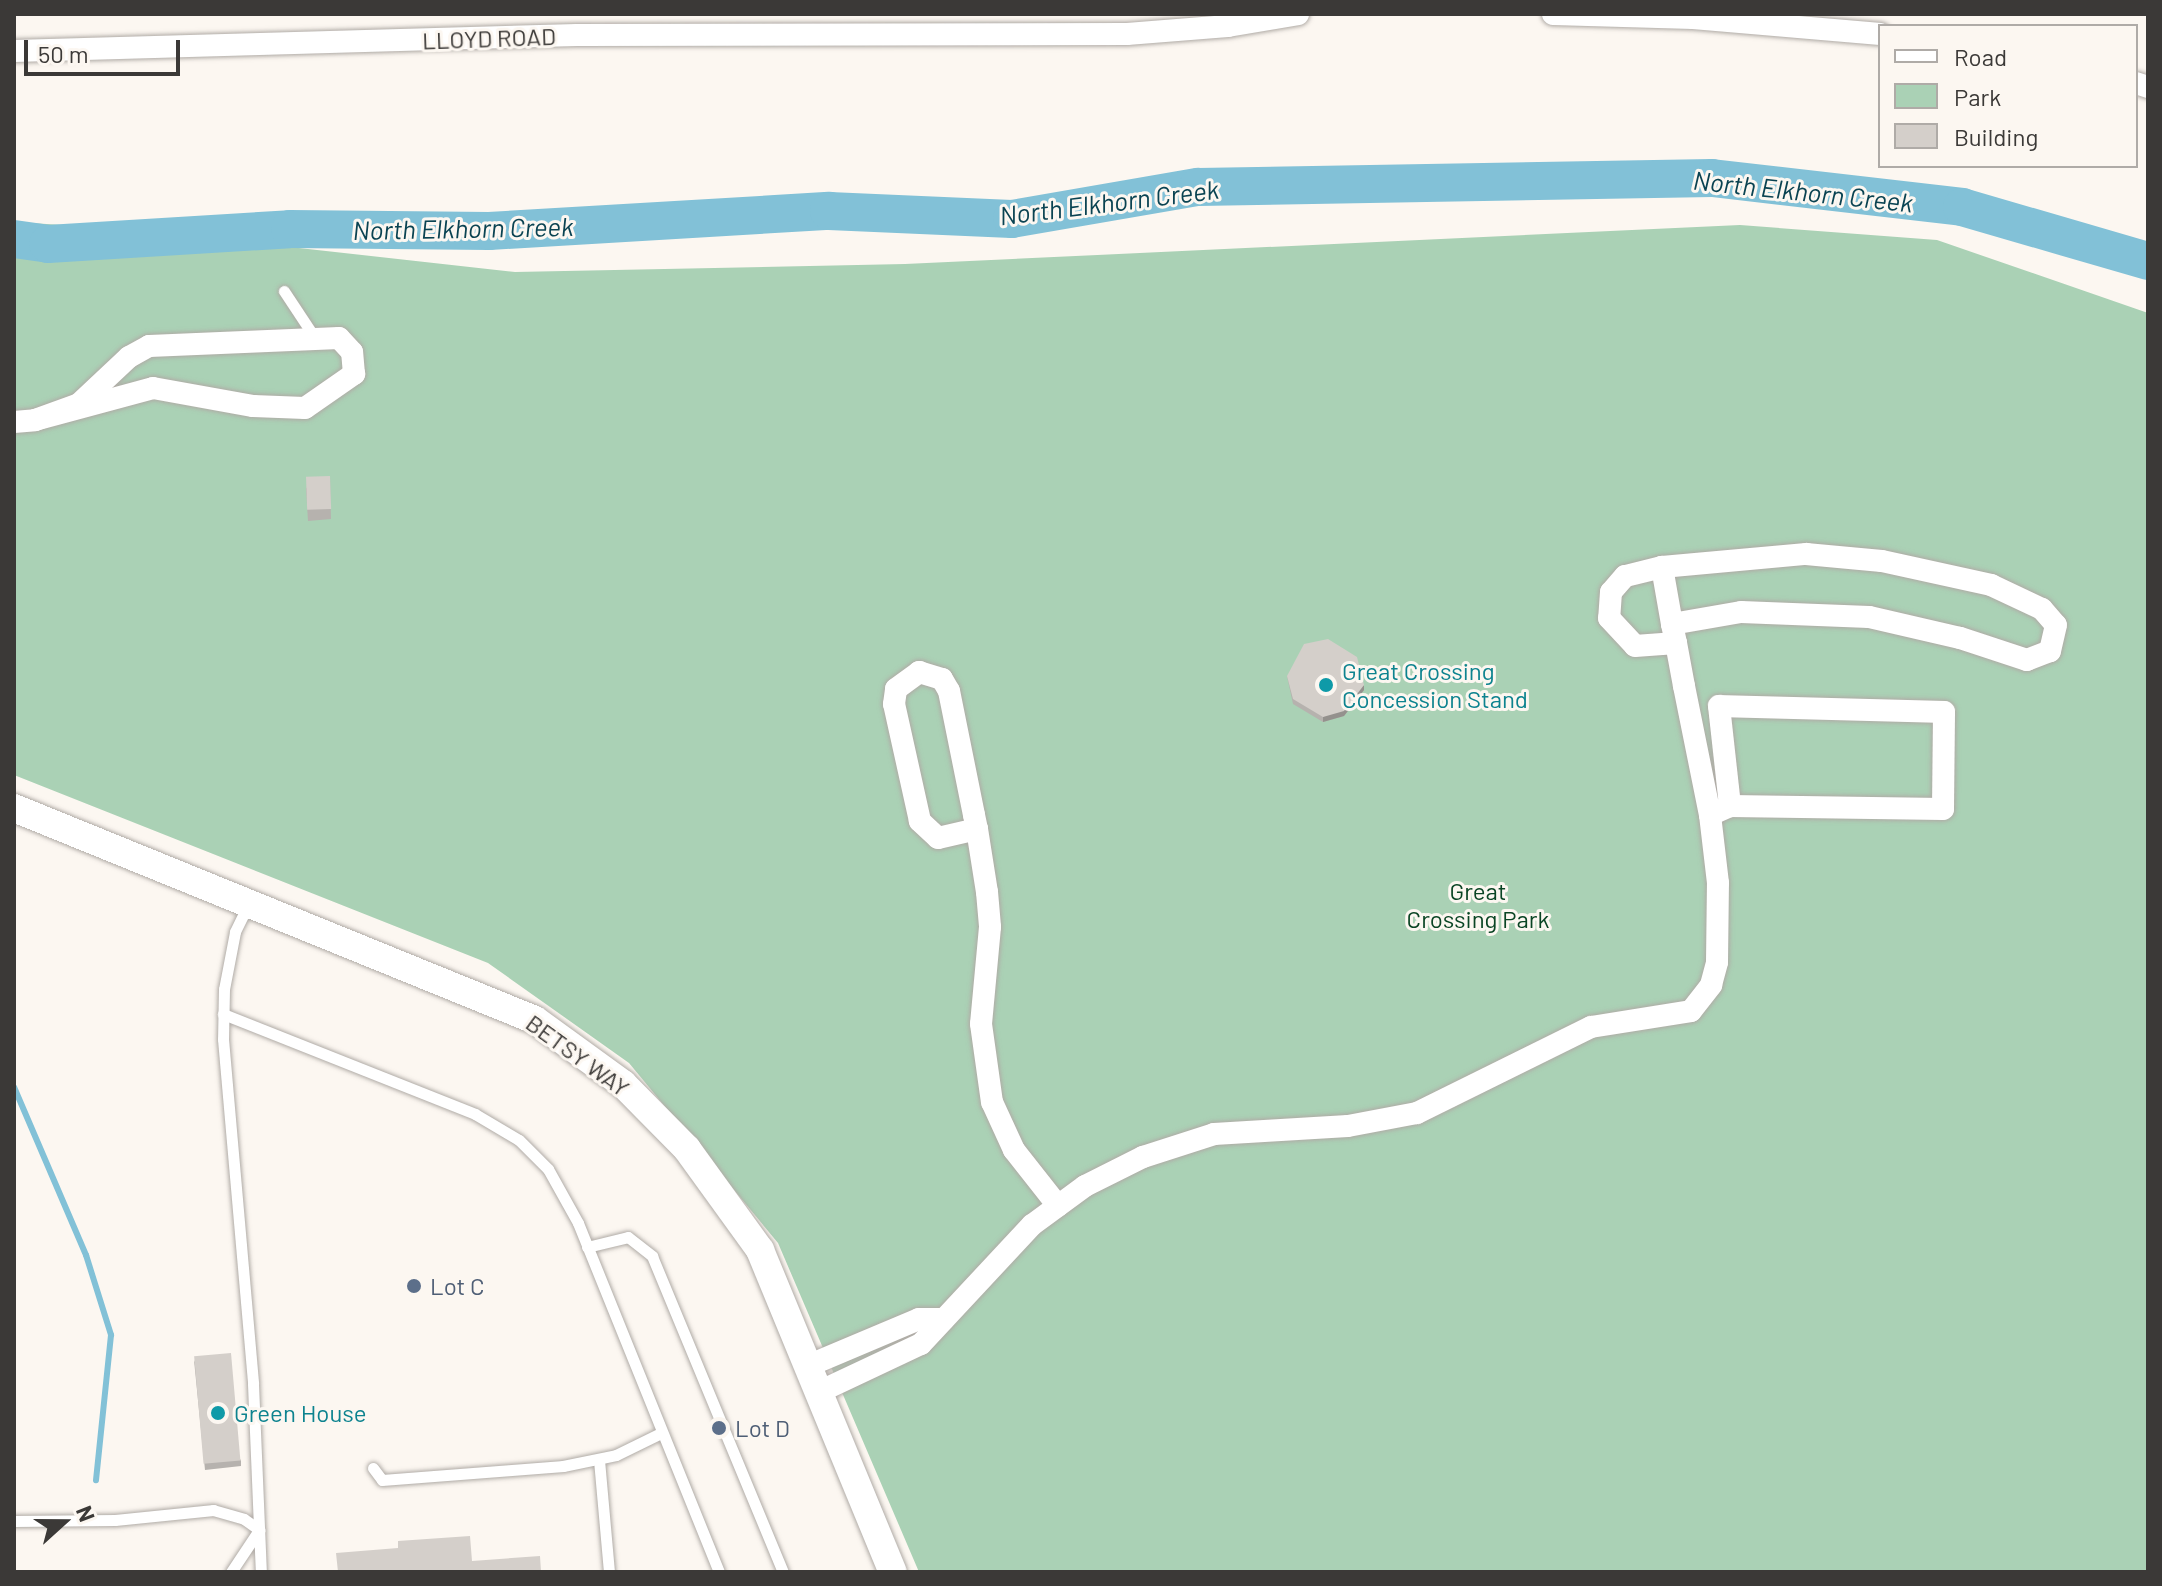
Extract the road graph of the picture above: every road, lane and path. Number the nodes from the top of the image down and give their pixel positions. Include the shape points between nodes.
1 (1298, 14) edge
2 (1553, 14) edge
3 (1878, 34) edge
4 (14, 51) edge
5 (284, 291) dead end
6 (315, 338) junction
7 (96, 395) junction
8 (24, 421) edge
9 (1662, 567) junction
10 (1674, 633) junction
11 (14, 808) edge
12 (1720, 811) junction
13 (977, 829) junction
14 (250, 901) junction
15 (223, 1014) junction
16 (1058, 1206) junction
17 (587, 1247) junction
18 (944, 1319) junction
19 (880, 1336) junction
20 (890, 1358) junction
21 (810, 1365) junction
22 (821, 1391) junction
23 (661, 1433) junction
24 (599, 1460) junction
25 (373, 1468) dead end
26 (14, 1521) edge
27 (260, 1530) junction
28 (231, 1572) edge
29 (261, 1572) edge
30 (609, 1572) edge
31 (719, 1572) edge
32 (783, 1572) edge
33 (893, 1572) edge

1 - 4 street, LLOYD ROAD via 1127,34 577,35
2 - 3 street via 1693,18
5 - 6 lane
6 - 7 street via 149,346 129,357
6 - 7 street via 339,338 352,352 354,374 305,408 253,406 153,388
7 - 8 street
9 - 10 street
9 - 10 street via 1625,576 1611,592 1609,618 1635,646
9 - 10 street via 1806,554 1882,561 1991,585 2042,609 2056,625 2050,651 2027,660 1869,617 1741,612
10 - 12 street
11 - 14 street, BETSY WAY
12 - 12 street via 1943,809 1944,712 1719,706
12 - 16 street via 1717,962 1711,985 1691,1011 1591,1027 1417,1113 1348,1126 1214,1134 1143,1157
13 - 13 street via 949,691 942,679 919,672 896,689 894,704 920,821 938,838
13 - 16 street via 990,927 981,1024 992,1102 1014,1150
14 - 15 lane via 235,932
14 - 21 street, BETSY WAY via 535,1020 623,1084 687,1149 731,1205 760,1250
15 - 17 lane via 446,1101 519,1140 548,1169
15 - 27 lane
16 - 18 street via 1032,1225
17 - 23 lane
17 - 32 lane via 628,1237 652,1256
18 - 19 street via 919,1319
18 - 20 street via 921,1344
19 - 20 street
19 - 21 street
20 - 22 street
21 - 22 street, BETSY WAY
22 - 33 street, BETSY WAY
23 - 24 lane
23 - 31 lane
24 - 25 lane via 382,1480
24 - 30 lane
26 - 27 lane via 115,1520 213,1510
27 - 28 lane
27 - 29 lane

